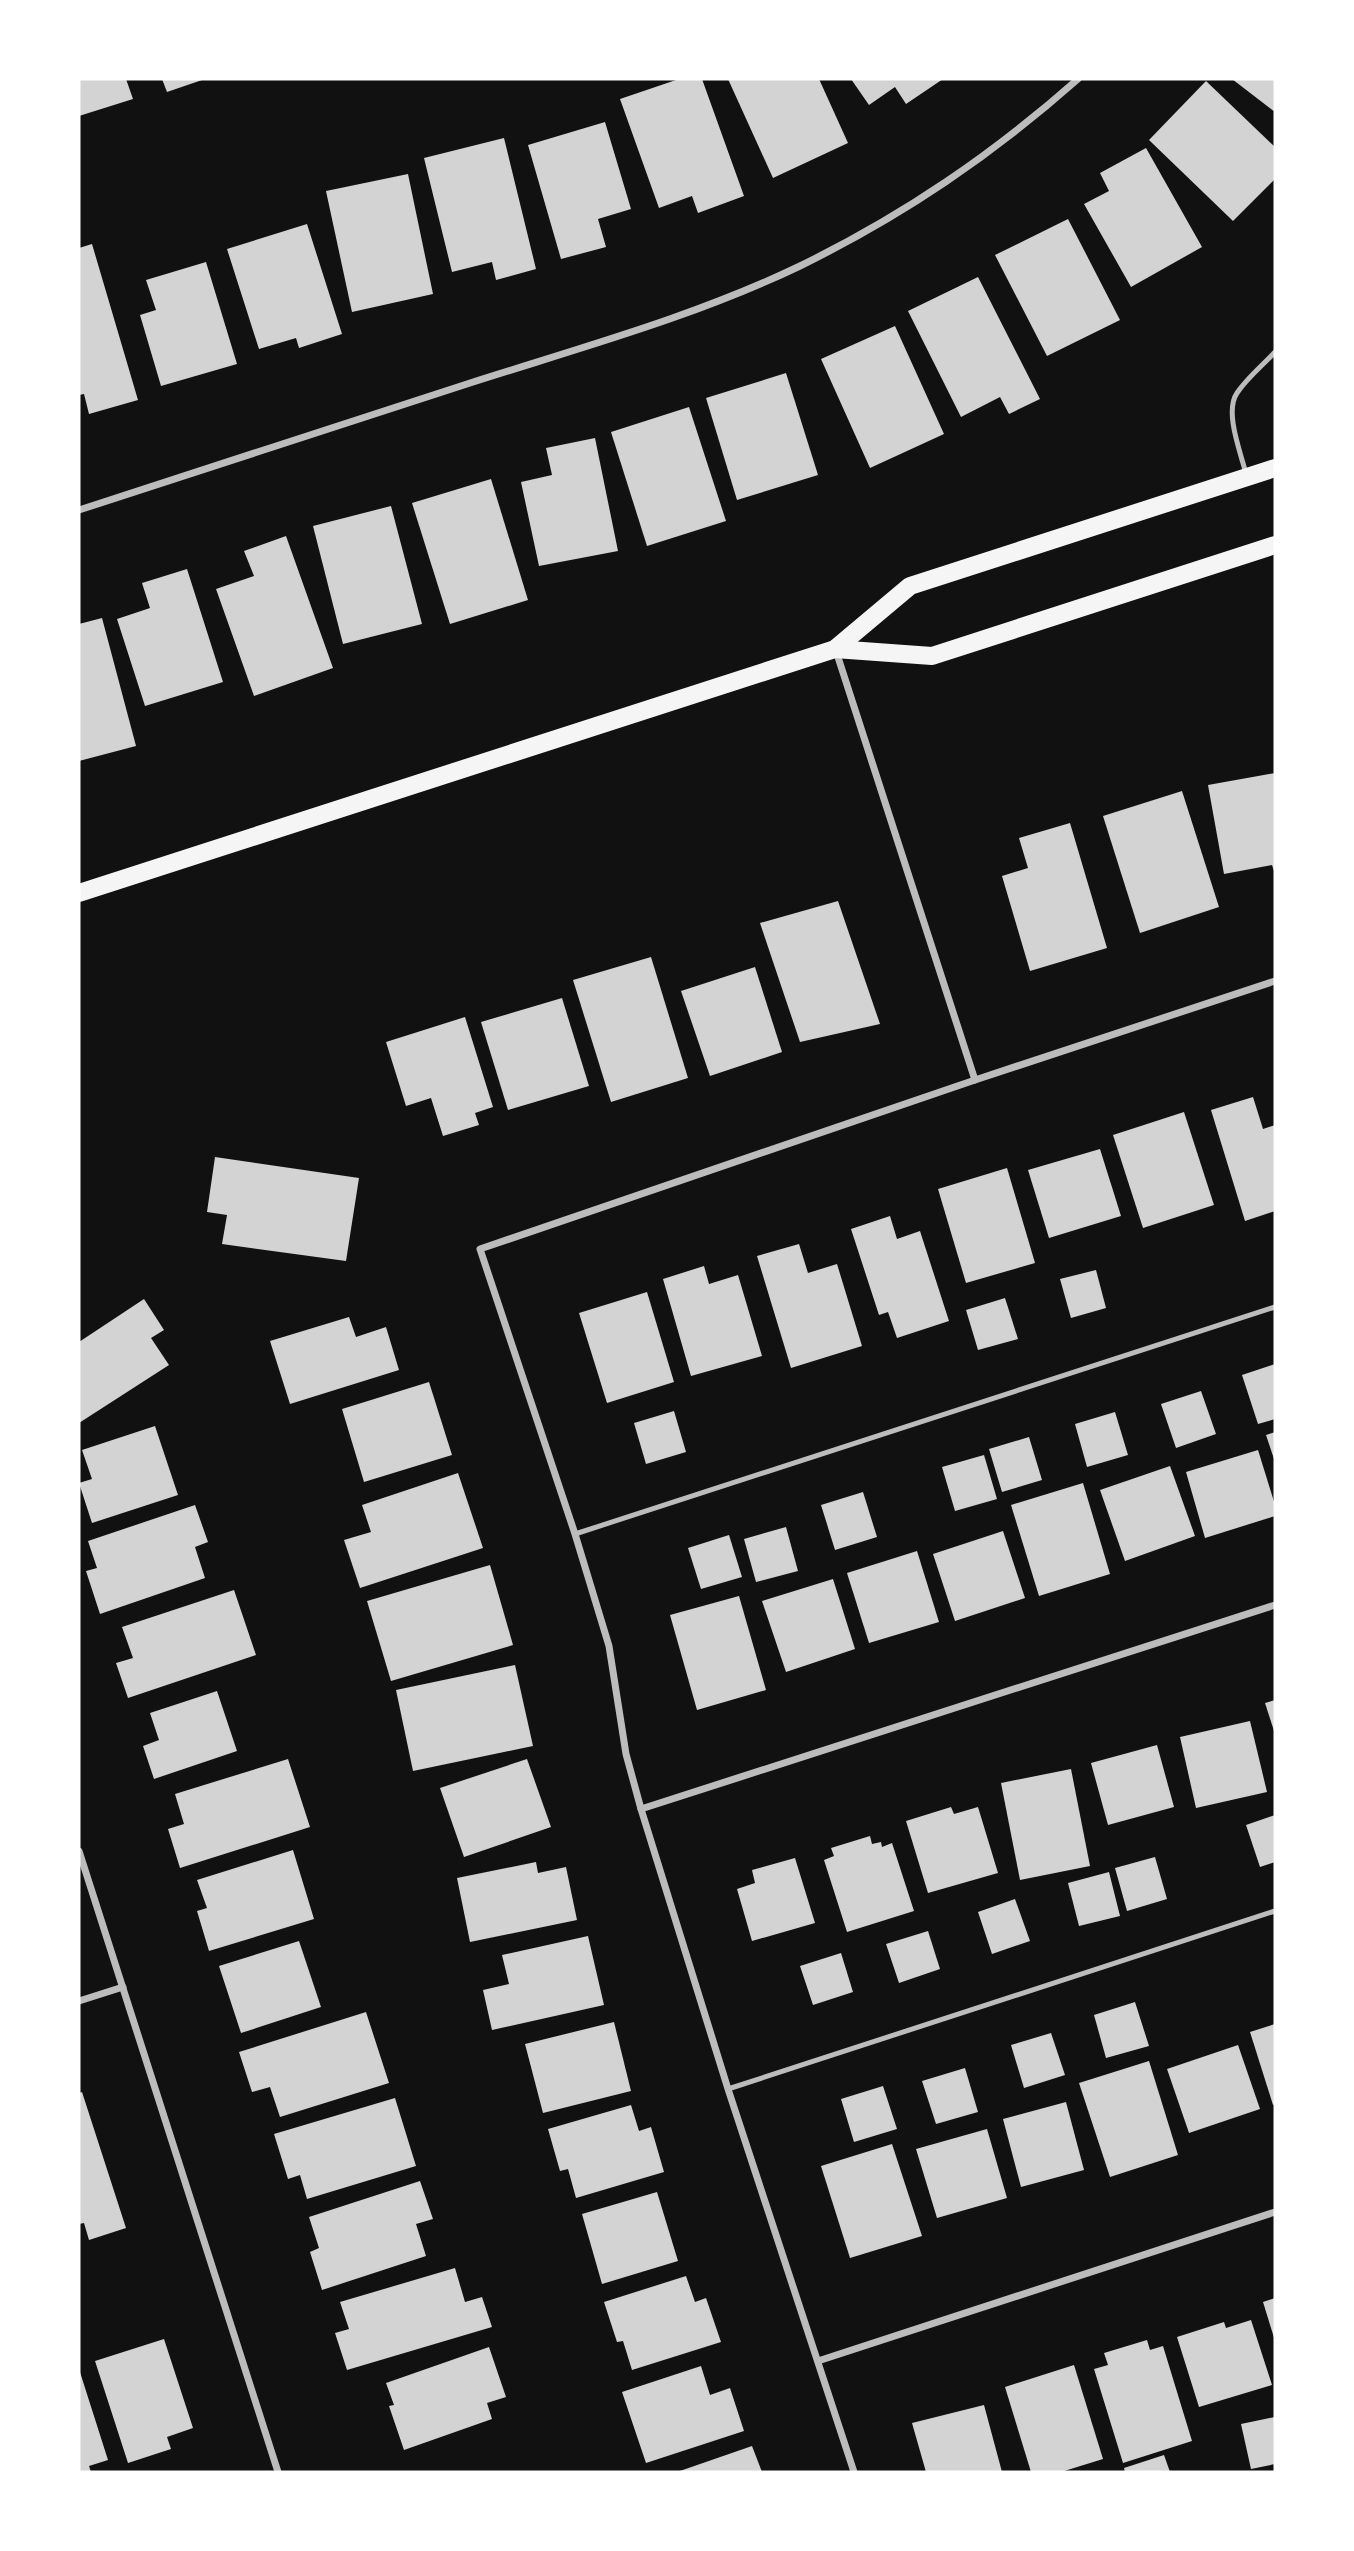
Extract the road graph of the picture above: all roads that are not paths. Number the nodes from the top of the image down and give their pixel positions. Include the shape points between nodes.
1 (1078, 79) edge
2 (1275, 352) edge
3 (1275, 467) edge
4 (1247, 477) junction
5 (79, 510) edge
6 (1275, 545) edge
7 (835, 649) junction
8 (79, 893) edge
9 (1275, 981) edge
10 (975, 1080) junction
11 (1275, 1307) edge
12 (575, 1534) junction
13 (1275, 1605) edge
14 (640, 1810) junction
15 (79, 1851) edge
16 (1275, 1911) edge
17 (122, 1987) junction
18 (79, 2001) edge
19 (729, 2089) junction
20 (1275, 2211) edge
21 (818, 2361) junction
22 (278, 2472) edge
23 (854, 2472) edge

1 - 5 street via 973,165 862,234 787,271 648,325
2 - 4 lane via 1235,394 1231,407
3 - 4 main road
4 - 7 main road via 910,586
6 - 7 main road via 932,656
7 - 8 main road
7 - 10 street
9 - 10 street
10 - 12 street via 480,1249
11 - 12 lane
12 - 14 street via 609,1646 625,1754
13 - 14 street
14 - 19 street
15 - 17 street
16 - 19 lane
17 - 18 street
17 - 22 street
19 - 21 street
20 - 21 street
21 - 23 street

